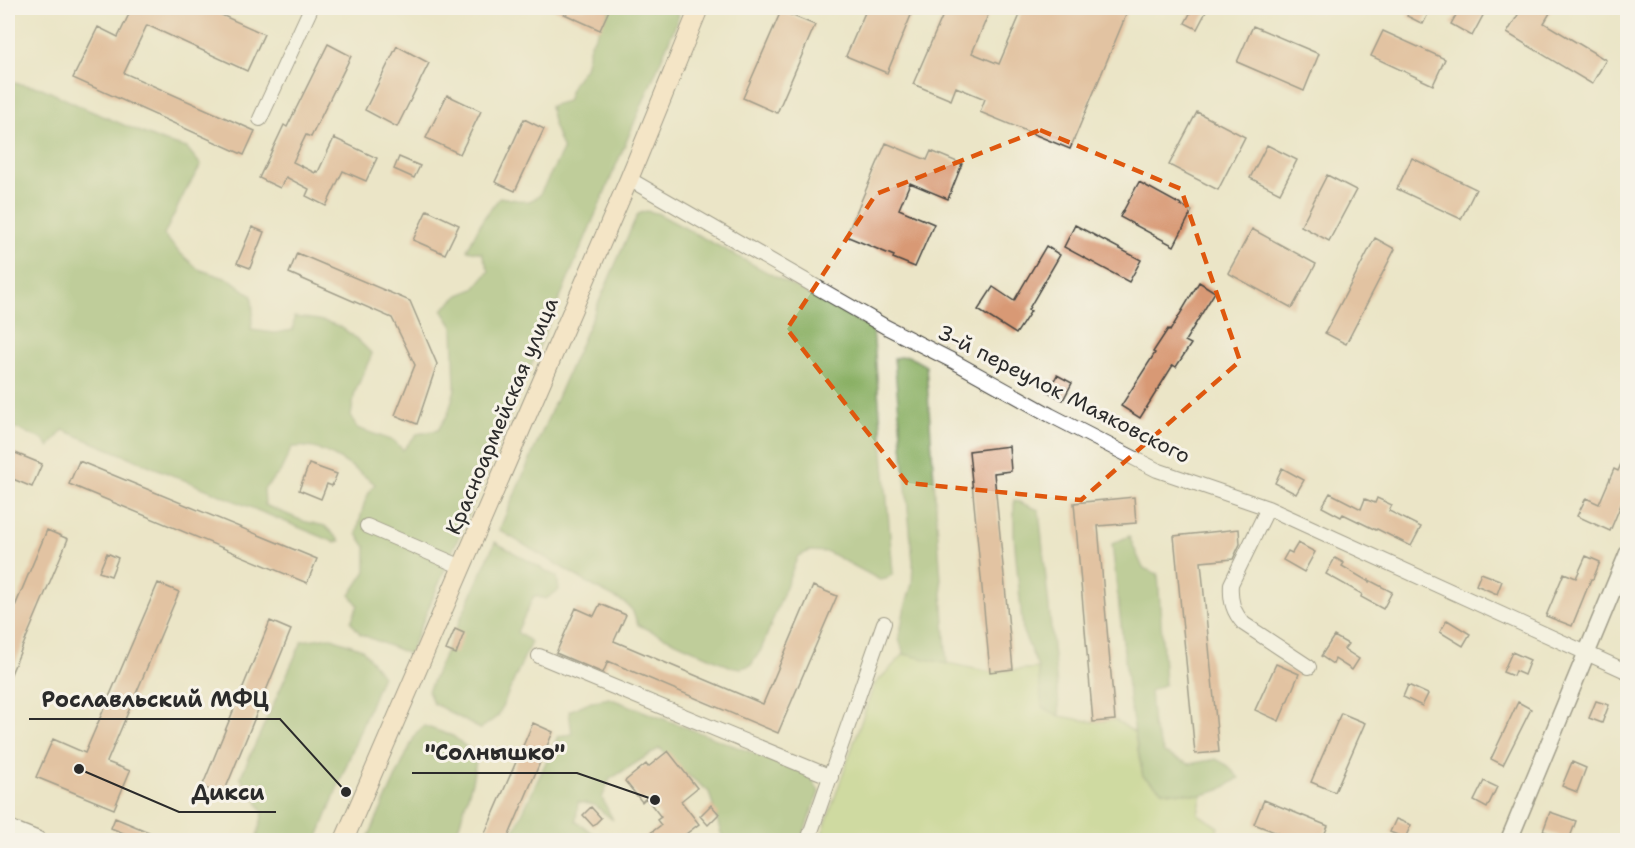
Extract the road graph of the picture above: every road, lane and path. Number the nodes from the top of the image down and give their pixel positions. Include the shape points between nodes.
1 (311, 8) edge
2 (699, 8) edge
3 (260, 119) dead end
4 (629, 179) junction
5 (1268, 508) junction
6 (367, 526) dead end
7 (1628, 553) edge
8 (462, 567) junction
9 (884, 623) dead end
10 (1587, 653) junction
11 (539, 656) dead end
12 (1309, 667) dead end
13 (1628, 672) edge
14 (831, 777) junction
15 (8, 828) edge
16 (38, 840) edge
17 (344, 840) edge
18 (808, 840) edge
19 (1509, 840) edge

1 - 3 street
2 - 4 main road, Красноармейская улица
4 - 5 street, 3-й переулок Маяковского via 886,327 1050,415 1157,470
4 - 8 main road, Красноармейская улица
5 - 10 street, 3-й переулок Маяковского
5 - 12 street via 1231,585 1232,607 1244,624
6 - 8 street
7 - 10 street
8 - 17 main road, Красноармейская улица
9 - 14 street
10 - 13 street, 3-й переулок Маяковского
10 - 19 street
11 - 14 street
14 - 18 street
15 - 16 street

